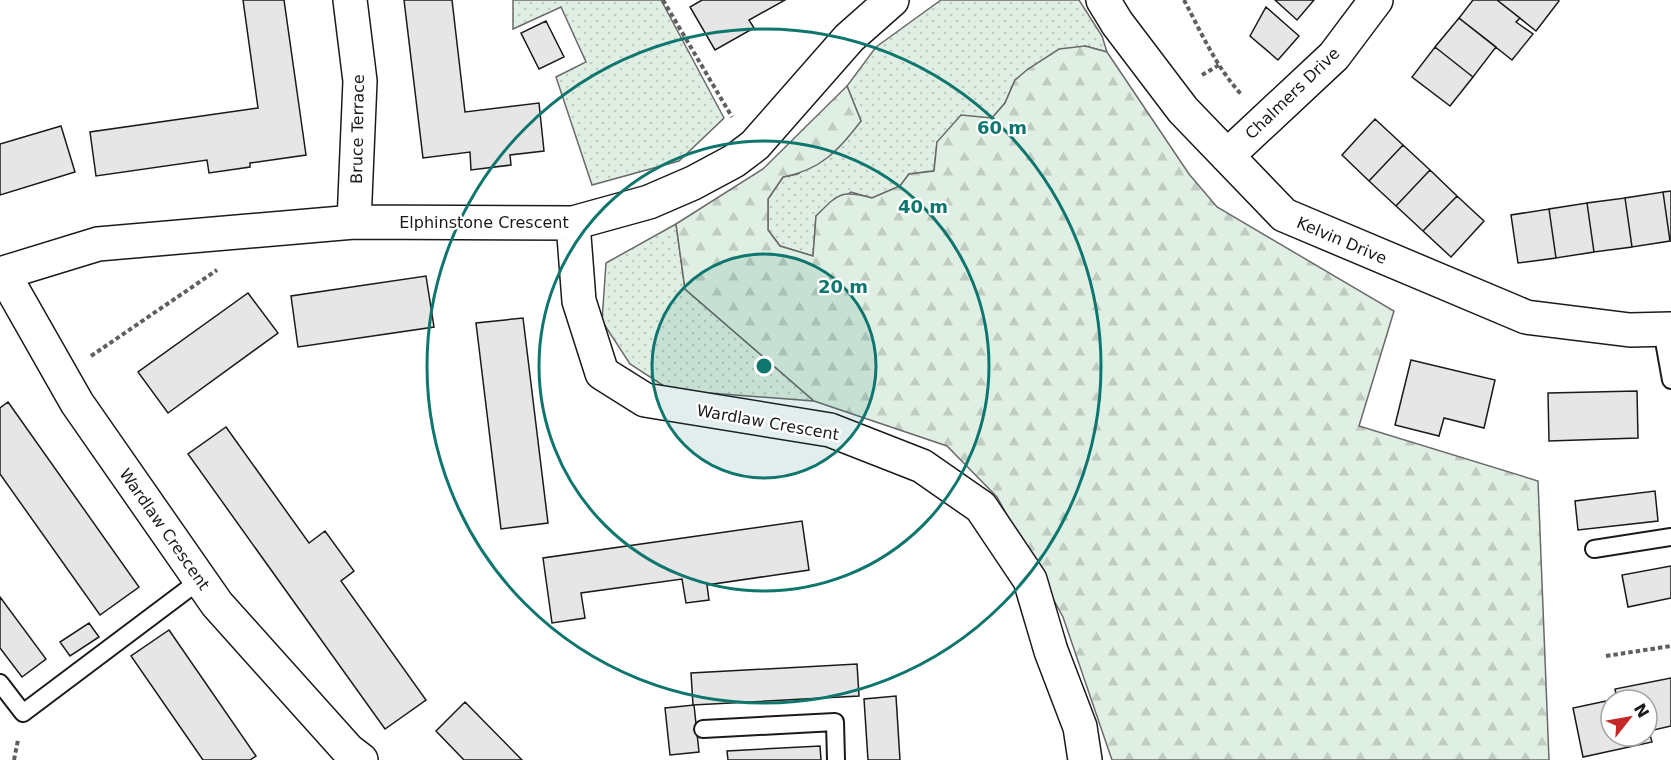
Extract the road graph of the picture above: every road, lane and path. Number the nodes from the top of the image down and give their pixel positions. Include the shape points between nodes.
1 (350, 0) edge
2 (663, 0) edge
3 (892, 0) edge
4 (1103, 0) edge
5 (1184, 0) edge
6 (1376, 0) edge
7 (1266, 120) junction
8 (750, 148) junction
9 (1227, 156) junction
10 (354, 222) junction
11 (573, 223) junction
12 (218, 269) dead end
13 (2, 273) edge
14 (1666, 329) edge
15 (62, 376) junction
16 (1671, 381) edge
17 (1671, 537) edge
18 (1594, 549) dead end
19 (200, 580) junction
20 (1671, 646) edge
21 (1606, 656) dead end
22 (0, 682) edge
23 (703, 729) dead end
24 (361, 760) edge
25 (836, 760) edge
26 (1085, 760) edge

1 - 10 street, Bruce Terrace via 360,81
2 - 8 path
3 - 8 street, Elphinstone Crescent via 849,38
4 - 9 street, Kelvin Drive via 1183,110
5 - 7 path via 1232,84
6 - 7 street, Chalmers Drive via 1334,56
7 - 9 street, Chalmers Drive
8 - 11 street, Elphinstone Crescent via 734,161 660,197
9 - 14 street, Kelvin Drive via 1284,215 1526,317 1630,330
10 - 11 street, Elphinstone Crescent
10 - 13 street, Elphinstone Crescent via 98,244
11 - 26 street, Wardlaw Crescent via 579,301 602,373 645,400 830,430 922,466 981,507 1030,580 1080,727
12 - 15 path
13 - 15 street, Wardlaw Crescent
14 - 16 lane
15 - 19 street, Wardlaw Crescent
17 - 18 lane
19 - 22 lane via 23,713
19 - 24 street, Wardlaw Crescent via 216,604
20 - 21 path
23 - 25 lane via 835,722

